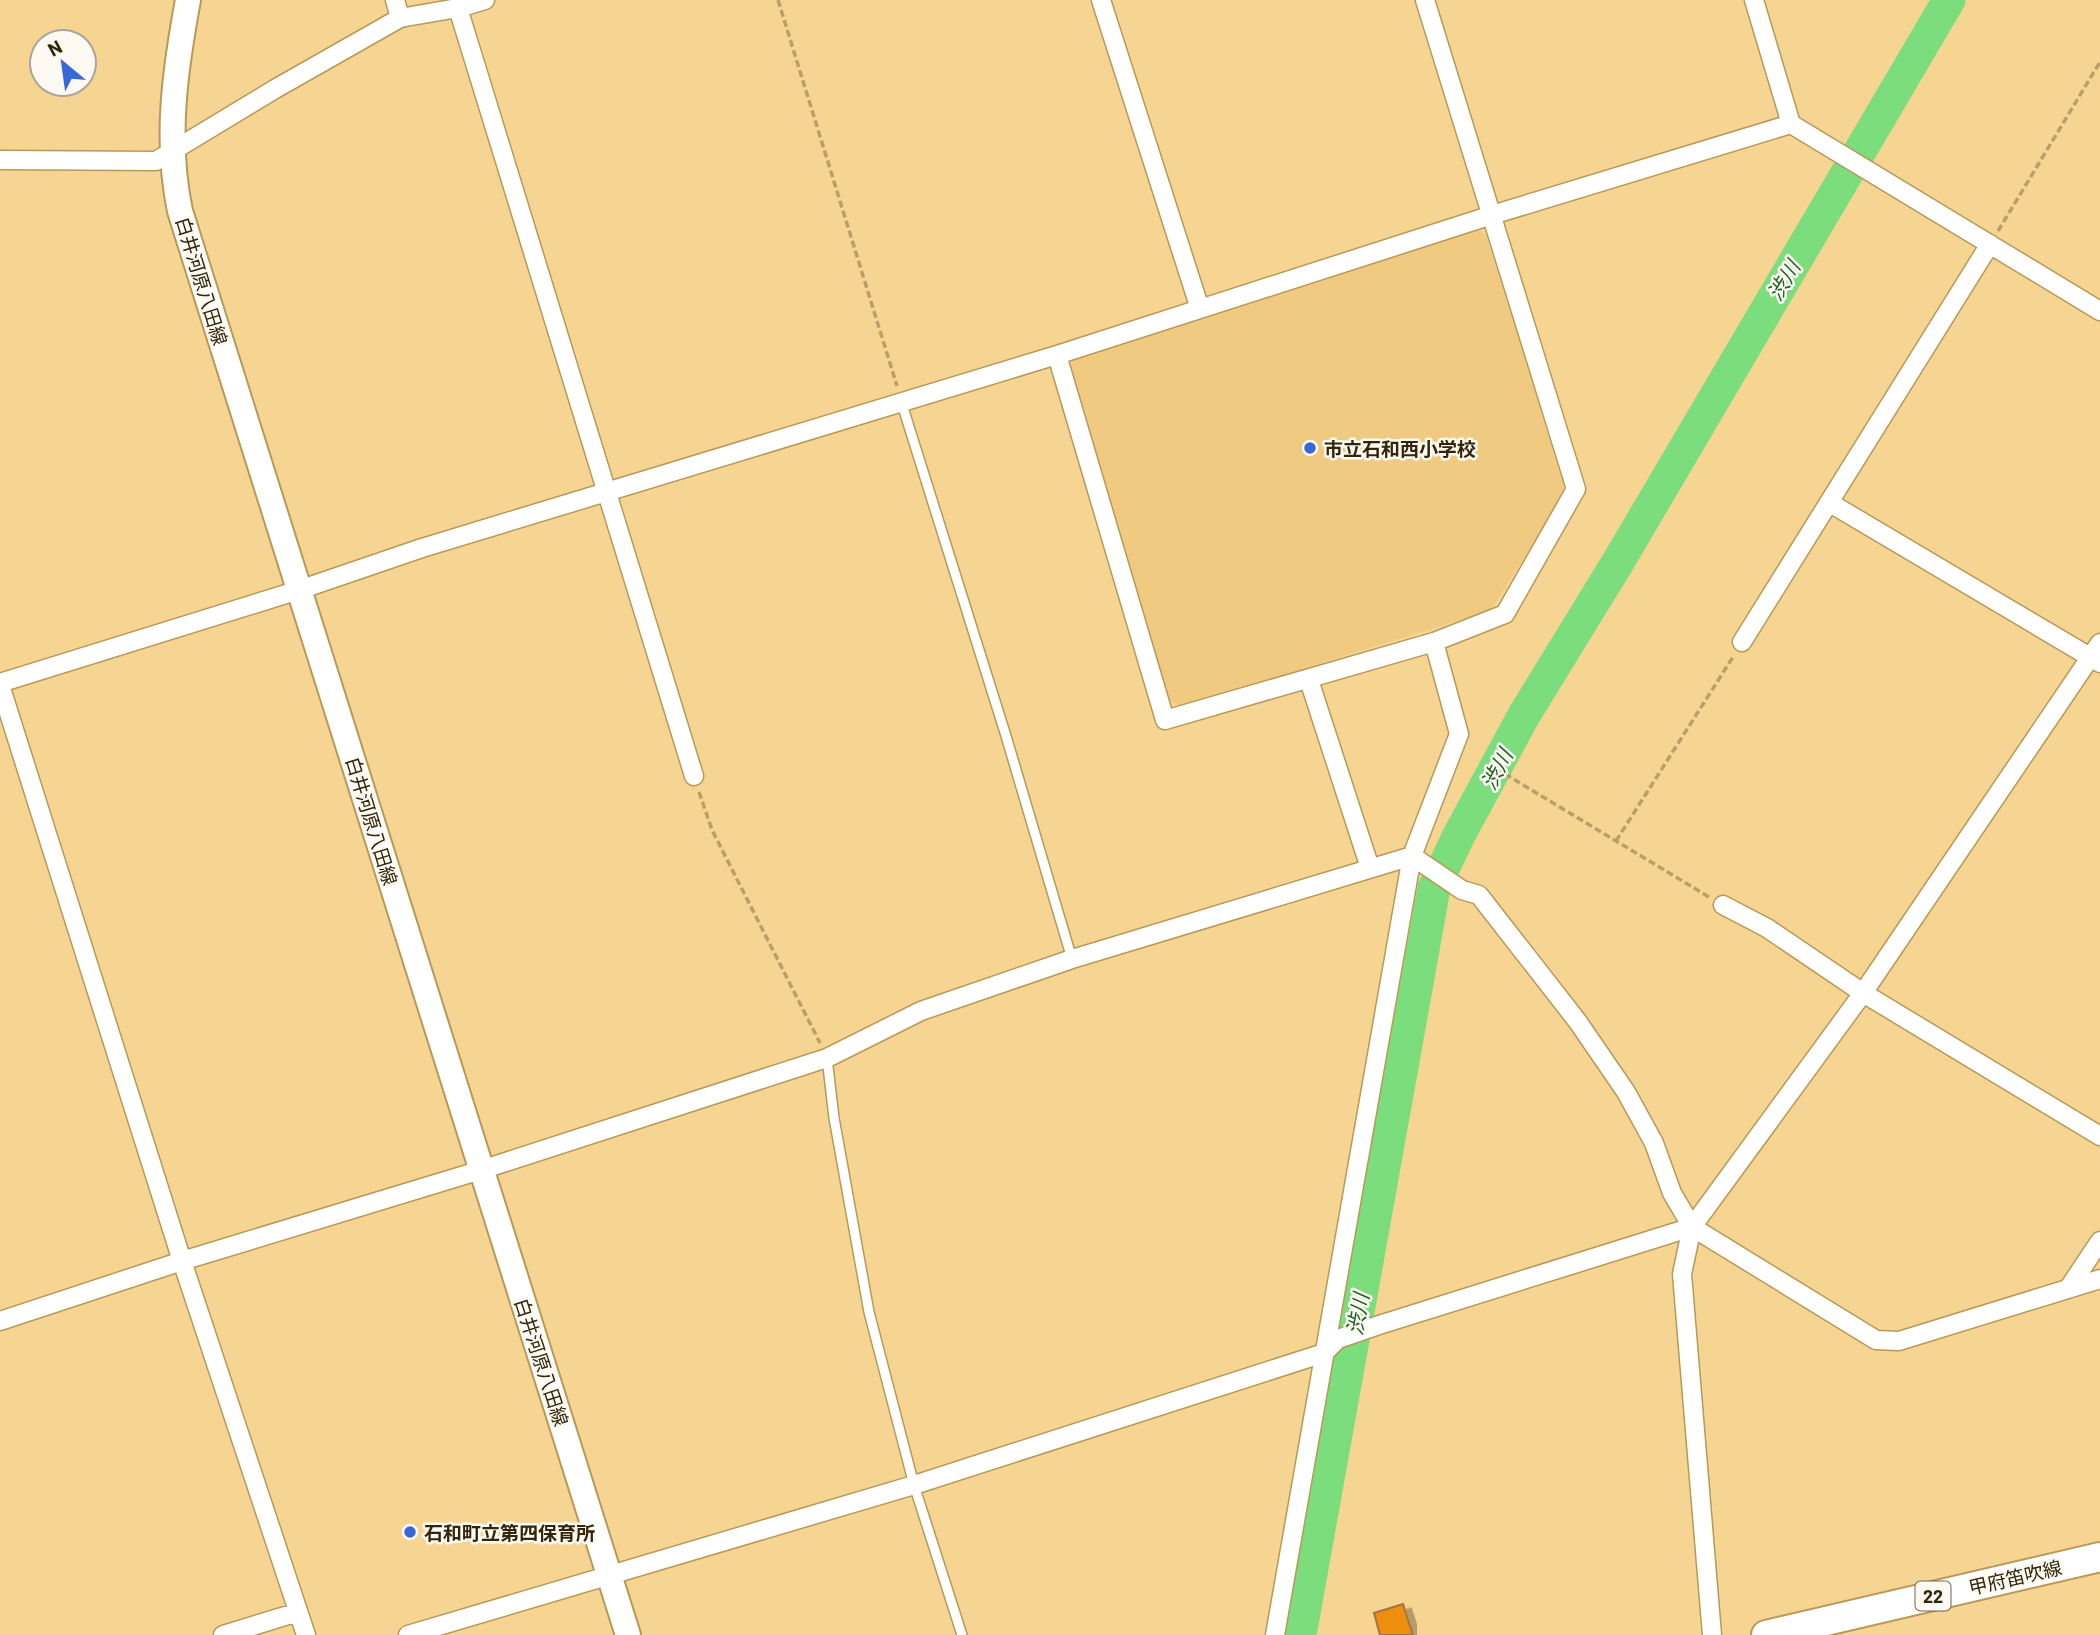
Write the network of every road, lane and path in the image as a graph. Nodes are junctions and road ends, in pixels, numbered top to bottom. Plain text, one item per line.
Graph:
1 (188, 0) edge
2 (395, 0) edge
3 (485, 0) edge
4 (778, 0) edge
5 (1101, 0) edge
6 (1425, 0) edge
7 (1754, 0) edge
8 (458, 8) junction
9 (400, 18) junction
10 (2100, 62) edge
11 (1791, 124) junction
12 (171, 151) junction
13 (0, 160) edge
14 (1492, 215) junction
15 (1990, 244) junction
16 (1200, 309) junction
17 (2100, 311) edge
18 (1057, 355) junction
19 (901, 401) junction
20 (608, 493) junction
21 (1830, 503) junction
22 (299, 590) junction
23 (1434, 642) junction
24 (1742, 642) joint
25 (2097, 654) edge
26 (1309, 680) junction
27 (0, 684) edge
28 (1505, 774) dead end
29 (694, 776) joint
30 (1616, 841) junction
31 (1419, 861) junction
32 (1370, 868) junction
33 (1723, 905) joint
34 (1072, 958) junction
35 (1863, 993) junction
36 (827, 1058) junction
37 (2100, 1136) edge
38 (481, 1170) junction
39 (1692, 1227) junction
40 (2100, 1241) edge
41 (182, 1261) junction
42 (2100, 1279) edge
43 (2068, 1289) junction
44 (0, 1321) edge
45 (1324, 1353) junction
46 (914, 1485) junction
47 (2100, 1557) edge
48 (610, 1577) junction
49 (298, 1612) junction
50 (223, 1635) edge
51 (306, 1635) edge
52 (408, 1635) edge
53 (628, 1635) edge
54 (962, 1635) edge
55 (1275, 1635) edge
56 (1712, 1635) edge
57 (1766, 1635) edge

1 - 12 main road, 白井河原八田線
2 - 9 street
3 - 8 street
4 - 19 path
5 - 16 street
6 - 14 street
7 - 11 street
8 - 9 street
8 - 20 street
9 - 12 street
10 - 15 path
11 - 14 street
11 - 15 street
12 - 13 street
12 - 22 main road, 白井河原八田線
14 - 16 street
14 - 23 street
15 - 17 street
15 - 21 street
16 - 18 street
18 - 19 street
18 - 26 street
19 - 20 street
19 - 34 lane
20 - 22 street
20 - 29 street
21 - 24 street
21 - 25 street
22 - 27 street
22 - 38 main road, 白井河原八田線
23 - 26 street
23 - 31 street
24 - 30 path
25 - 35 street
26 - 32 street
27 - 41 street
28 - 30 path
29 - 36 path
30 - 33 path
31 - 32 street
31 - 39 street
31 - 45 street
32 - 34 street
33 - 35 street
34 - 36 street
35 - 37 street
35 - 39 street
36 - 38 street
36 - 46 lane
38 - 41 street
38 - 48 main road, 白井河原八田線
39 - 43 street
39 - 45 street
39 - 56 street
40 - 43 street
41 - 44 street
41 - 49 street
42 - 43 street
45 - 46 street
45 - 55 street
46 - 48 street
46 - 54 lane
47 - 57 main road, 甲府笛吹線 / 22
48 - 52 street
48 - 53 main road, 白井河原八田線
49 - 50 street
49 - 51 street

